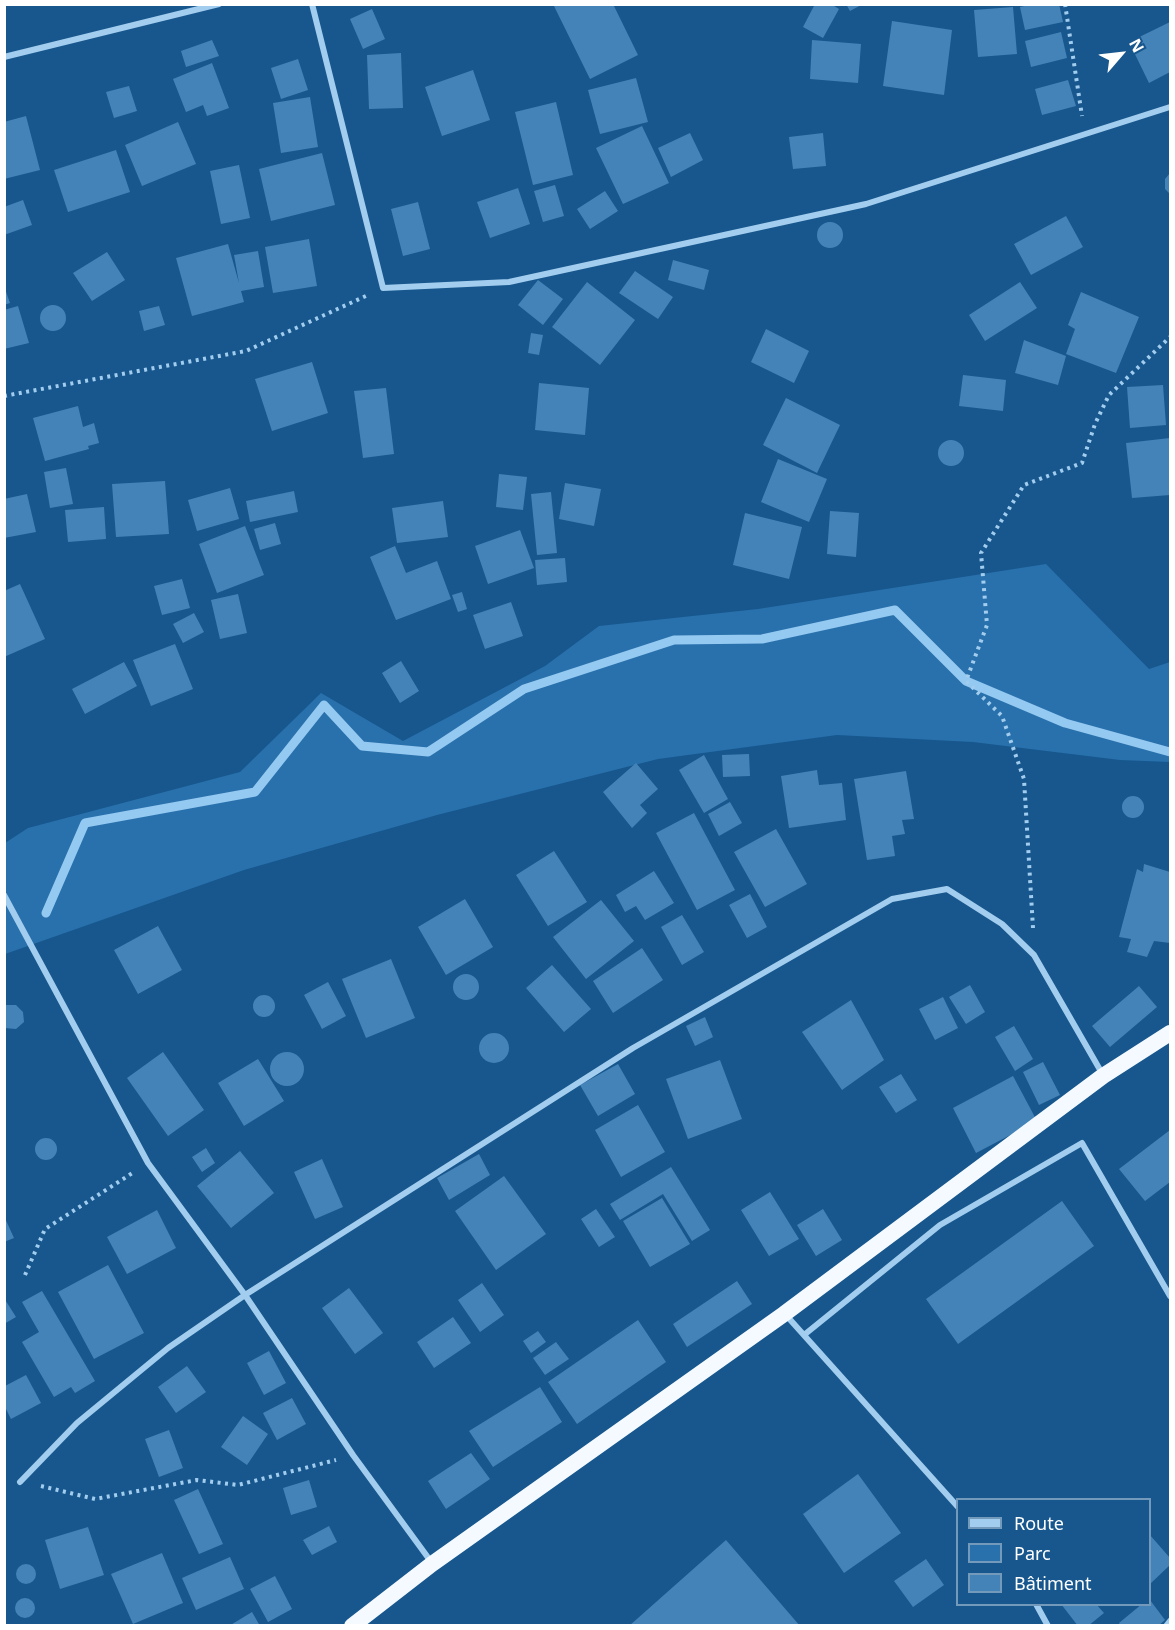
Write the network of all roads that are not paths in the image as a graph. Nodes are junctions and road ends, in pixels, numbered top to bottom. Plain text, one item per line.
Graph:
1 (219, 4) edge
2 (312, 4) edge
3 (4, 57) edge
4 (1170, 108) edge
5 (4, 895) edge
6 (1170, 1033) edge
7 (1103, 1076) junction
8 (245, 1295) junction
9 (1170, 1296) edge
10 (784, 1314) junction
11 (804, 1335) junction
12 (20, 1482) road end
13 (956, 1506) edge
14 (432, 1564) junction
15 (1037, 1606) edge
16 (1170, 1621) edge
17 (352, 1626) edge
18 (1048, 1626) edge
19 (1166, 1626) edge

1 - 3 street
2 - 4 street
5 - 8 street
6 - 7 highway
7 - 8 street
7 - 10 highway
8 - 12 street
8 - 14 street
9 - 11 street
10 - 11 street
10 - 14 highway
11 - 13 street
14 - 17 highway
15 - 18 street
16 - 19 street

